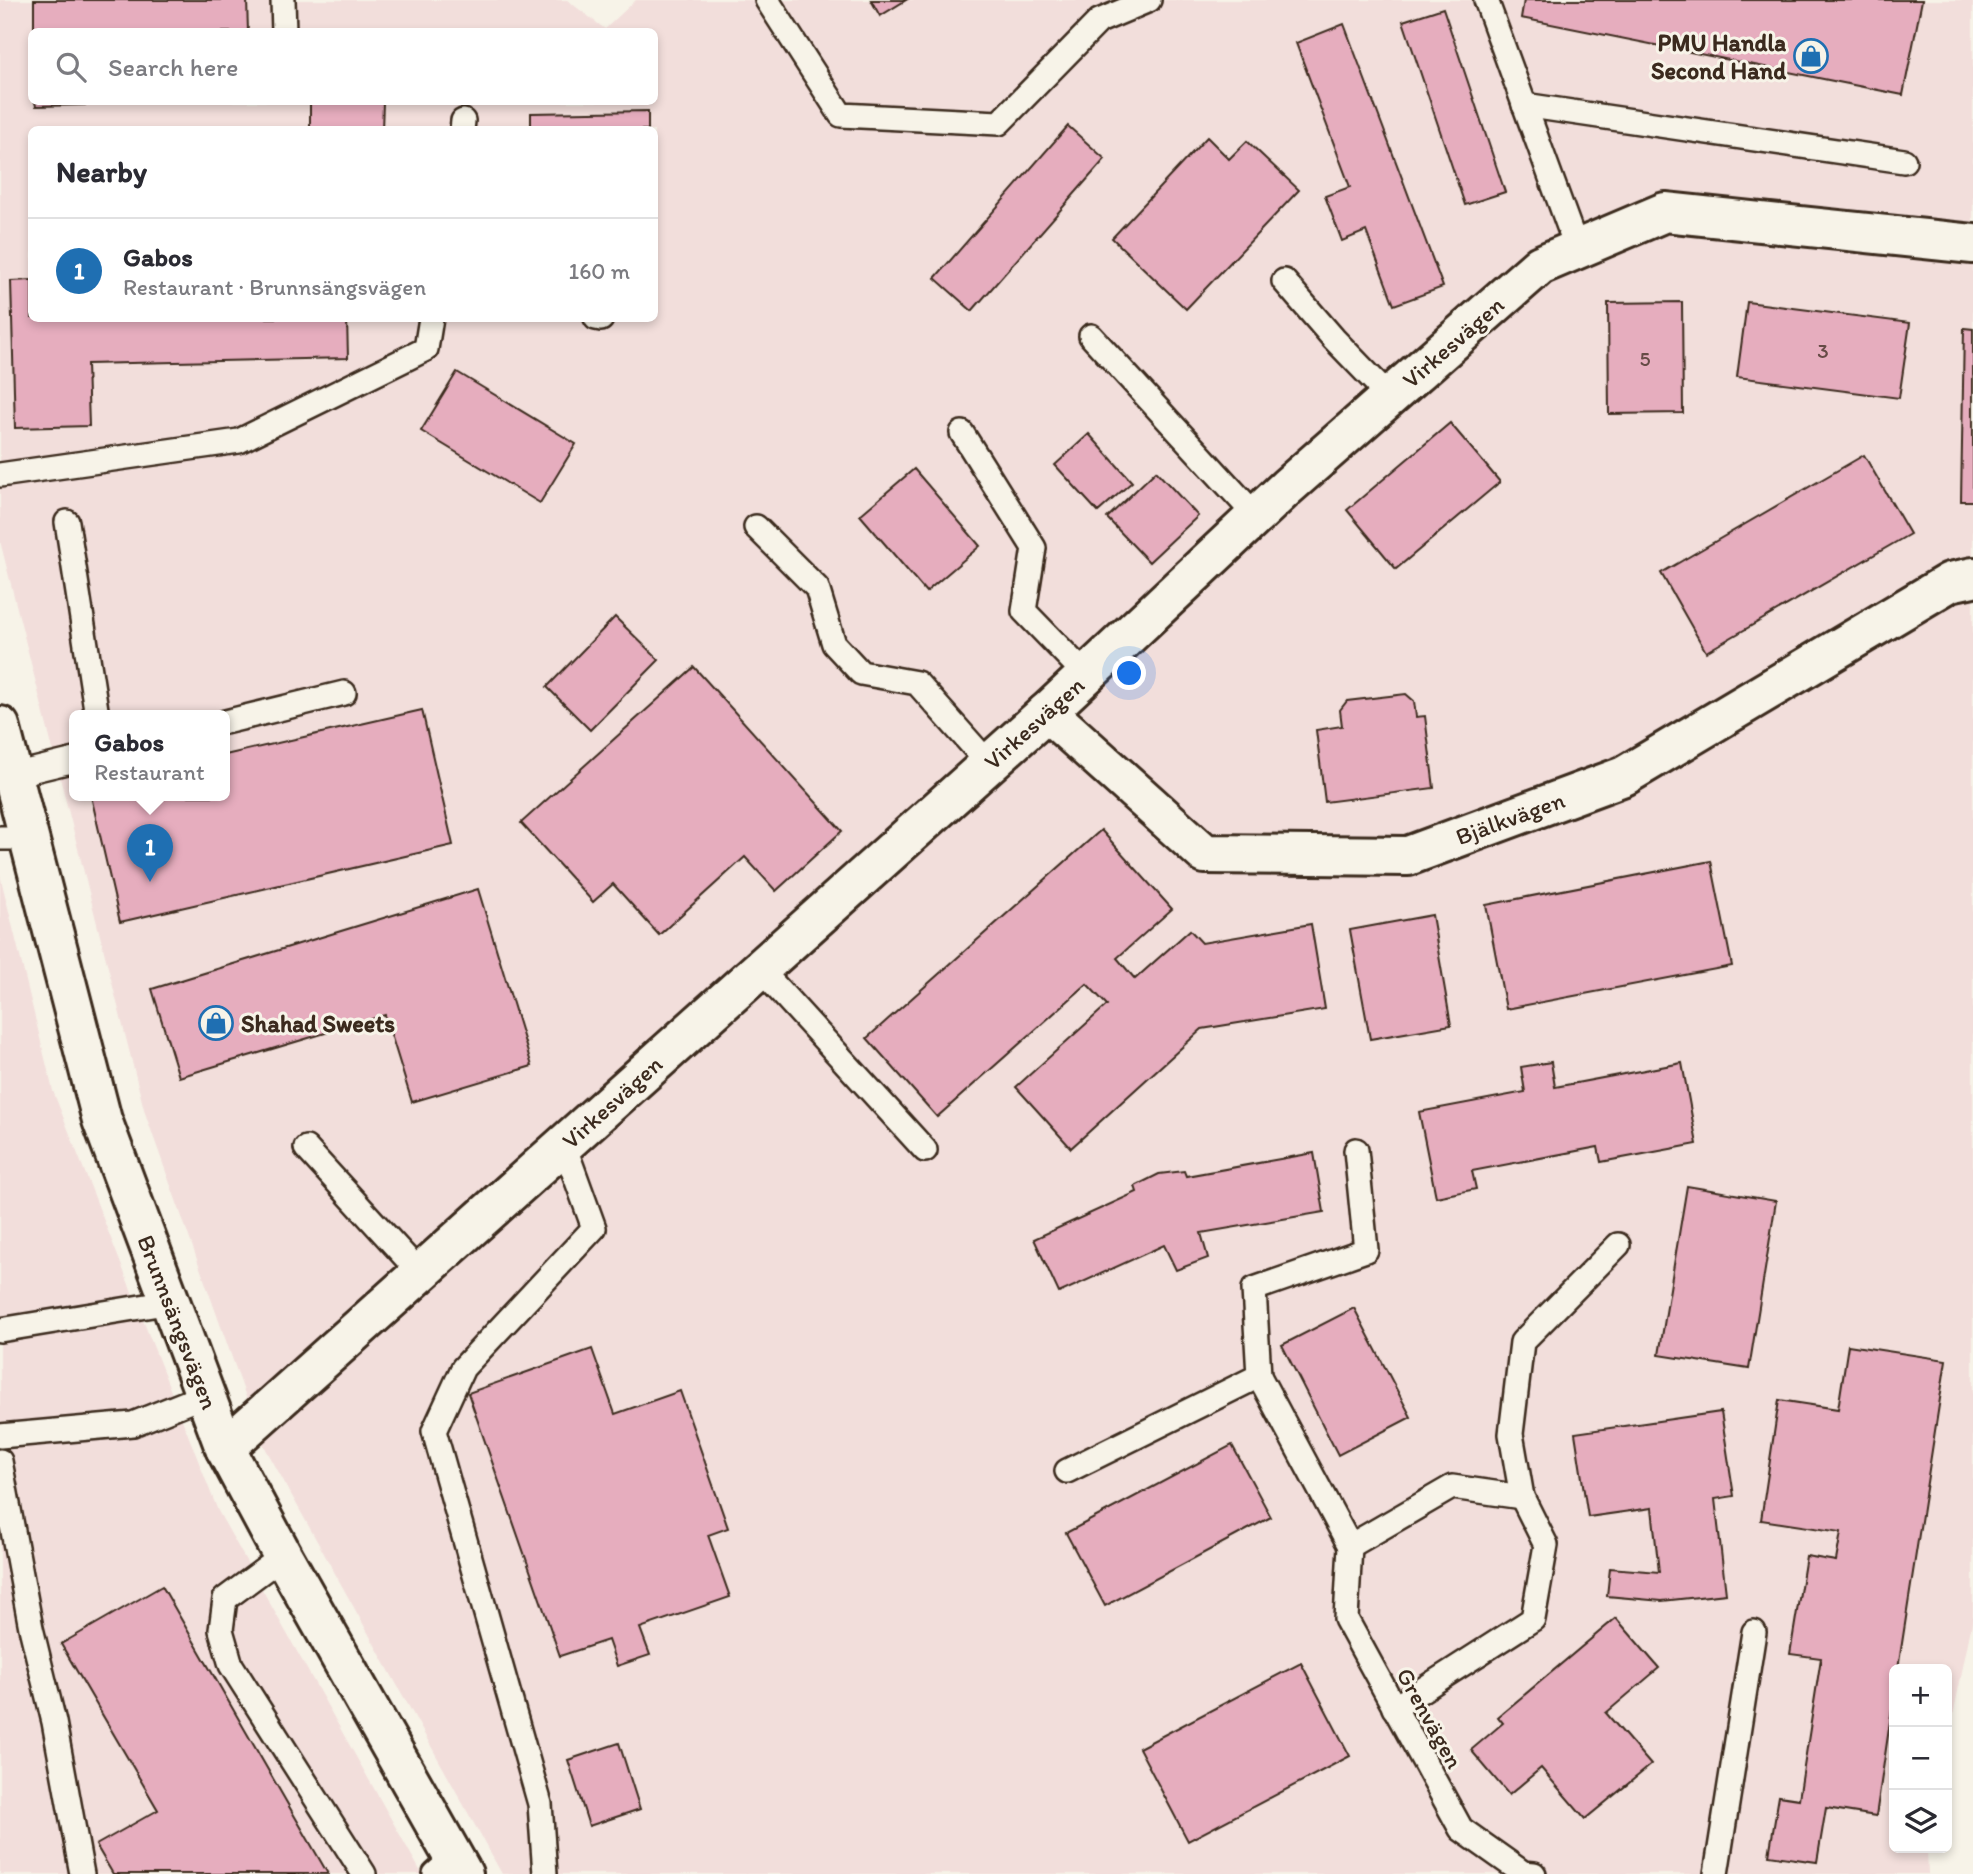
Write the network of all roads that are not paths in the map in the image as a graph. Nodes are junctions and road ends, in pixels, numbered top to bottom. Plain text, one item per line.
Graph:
1 (283, 0) edge
2 (767, 0) edge
3 (1149, 0) edge
4 (1486, 0) edge
5 (284, 28) edge
6 (1524, 105) junction
7 (1904, 161) dead end
8 (1973, 244) edge
9 (1577, 249) junction
10 (1284, 281) dead end
11 (430, 322) edge
12 (1091, 336) dead end
13 (1390, 397) junction
14 (962, 433) dead end
15 (0, 475) edge
16 (1256, 516) junction
17 (67, 522) dead end
18 (755, 527) dead end
19 (1973, 577) edge
20 (1086, 675) junction
21 (344, 693) dead end
22 (96, 710) edge
23 (1046, 712) junction
24 (230, 721) edge
25 (4, 746) edge
26 (69, 759) edge
27 (989, 764) junction
28 (14, 838) edge
29 (760, 969) junction
30 (564, 1145) junction
31 (306, 1148) dead end
32 (925, 1150) dead end
33 (1356, 1150) dead end
34 (1618, 1245) dead end
35 (420, 1273) junction
36 (171, 1302) junction
37 (0, 1330) edge
38 (1259, 1376) junction
39 (205, 1395) junction
40 (0, 1436) edge
41 (225, 1448) junction
42 (0, 1461) edge
43 (1067, 1471) dead end
44 (1522, 1497) junction
45 (1350, 1546) junction
46 (284, 1556) junction
47 (1754, 1632) dead end
48 (1394, 1708) junction
49 (451, 1868) edge
50 (82, 1874) edge
51 (364, 1874) edge
52 (545, 1874) edge
53 (1526, 1874) edge
54 (1716, 1874) edge

1 - 5 lane
2 - 3 lane
4 - 6 lane
6 - 7 lane
6 - 9 lane
8 - 9 street, Virkesvägen
9 - 13 street, Virkesvägen
10 - 13 lane
11 - 15 lane
12 - 16 lane
13 - 16 street, Virkesvägen
14 - 20 lane
16 - 20 street, Virkesvägen
17 - 22 lane
18 - 27 lane
19 - 23 street, Bjälkvägen
20 - 23 street, Virkesvägen
21 - 24 lane
23 - 27 street, Virkesvägen
25 - 26 lane
25 - 28 street, Brunnsängsvägen
27 - 29 street, Virkesvägen
28 - 36 street, Brunnsängsvägen
29 - 30 street, Virkesvägen
29 - 32 lane
30 - 35 street, Virkesvägen
30 - 52 lane
31 - 35 lane
33 - 38 lane
34 - 44 lane
35 - 41 street, Virkesvägen
36 - 37 lane
36 - 39 street, Brunnsängsvägen
38 - 43 lane
38 - 45 lane
39 - 40 lane
39 - 41 street, Brunnsängsvägen
41 - 46 street, Brunnsängsvägen
42 - 50 lane
44 - 45 lane
44 - 48 lane
45 - 48 lane, Grenvägen
46 - 49 street, Brunnsängsvägen
46 - 51 lane
47 - 54 lane
48 - 53 lane, Grenvägen

